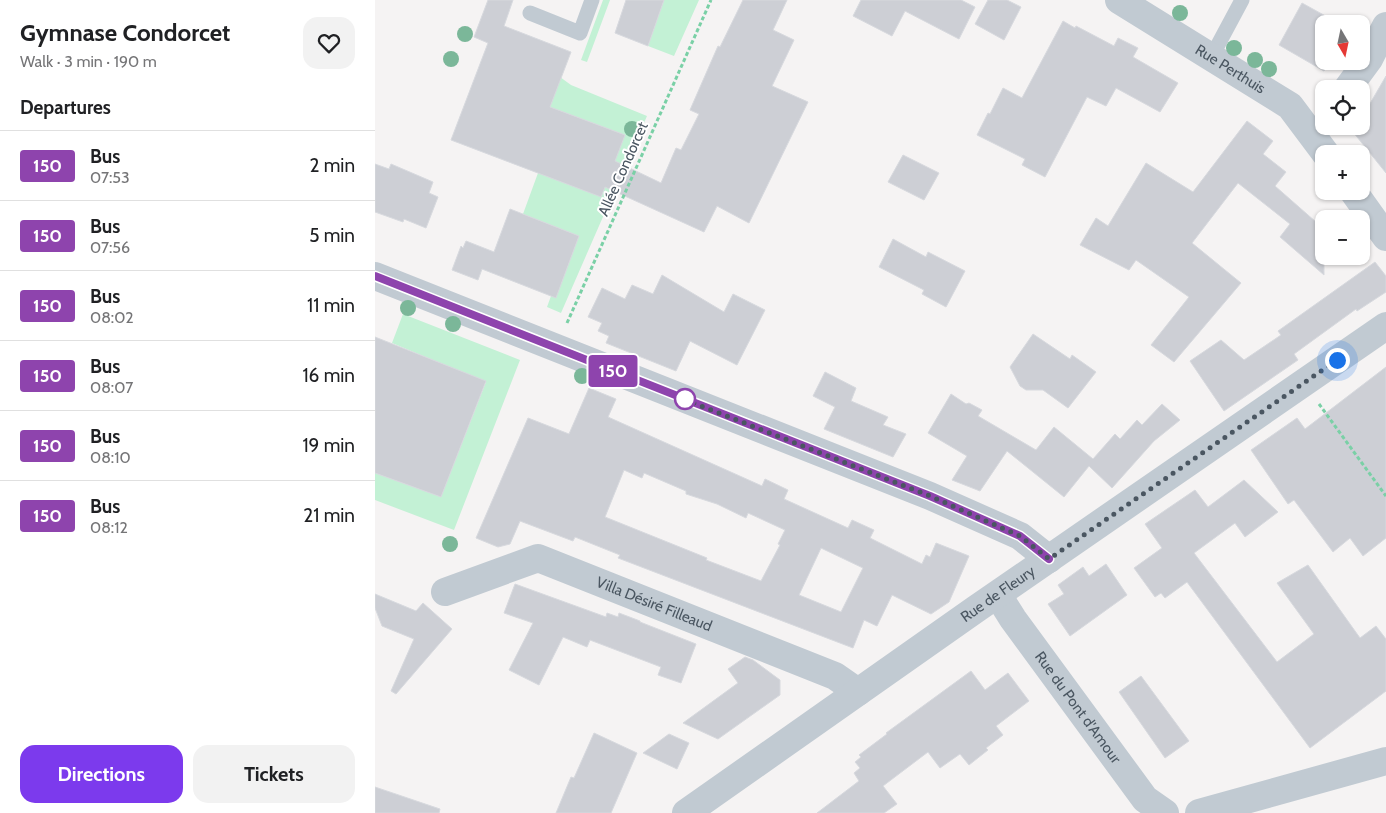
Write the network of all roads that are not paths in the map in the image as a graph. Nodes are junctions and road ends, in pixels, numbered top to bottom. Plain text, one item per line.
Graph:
1 (592, 0) edge
2 (1119, 0) edge
3 (1242, 0) edge
4 (530, 13) dead end
5 (1386, 26) edge
6 (1211, 56) junction
7 (1353, 80) edge
8 (1321, 136) edge
9 (1359, 200) edge
10 (1386, 237) edge
11 (375, 276) edge
12 (1386, 326) edge
13 (1049, 559) junction
14 (445, 592) dead end
15 (998, 595) junction
16 (858, 692) junction
17 (1386, 761) edge
18 (686, 813) edge
19 (1165, 813) edge
20 (1199, 813) edge

1 - 4 lane
2 - 6 street, Rue Perthuis
3 - 6 lane
5 - 7 street
6 - 8 street, Rue Perthuis
9 - 10 street
11 - 13 street
12 - 13 street, Rue de Fleury
13 - 15 street, Rue de Fleury
14 - 16 street, Villa Désiré Filleaud
15 - 16 street, Rue de Fleury
15 - 19 street, Rue du Pont d'Amour
16 - 18 street, Rue de Fleury
17 - 20 street

